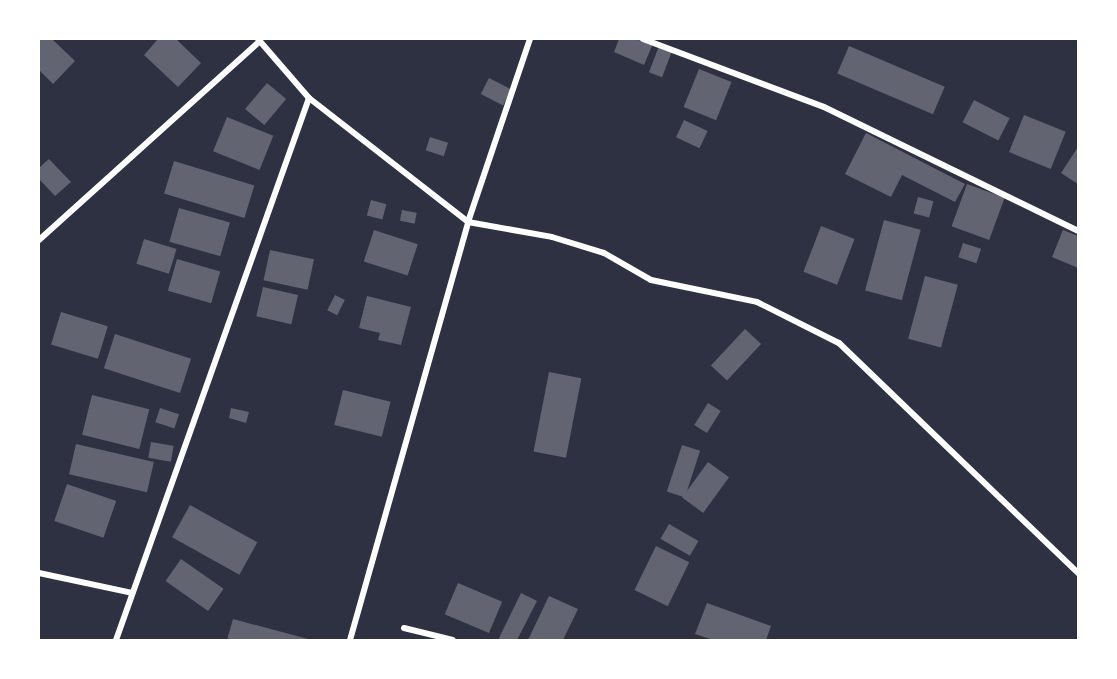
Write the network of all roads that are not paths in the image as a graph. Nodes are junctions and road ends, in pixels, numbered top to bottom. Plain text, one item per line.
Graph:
1 (530, 39) edge
2 (643, 39) edge
3 (259, 40) edge
4 (309, 98) junction
5 (468, 222) junction
6 (1078, 231) edge
7 (39, 240) edge
8 (39, 573) edge
9 (1078, 573) edge
10 (132, 593) junction
11 (404, 628) dead end
12 (116, 640) edge
13 (350, 640) edge
14 (453, 640) edge

1 - 5 street
2 - 6 street
3 - 4 street
3 - 7 street
4 - 5 street
4 - 10 street
5 - 9 street
5 - 13 street
8 - 10 street
10 - 12 street
11 - 14 street

